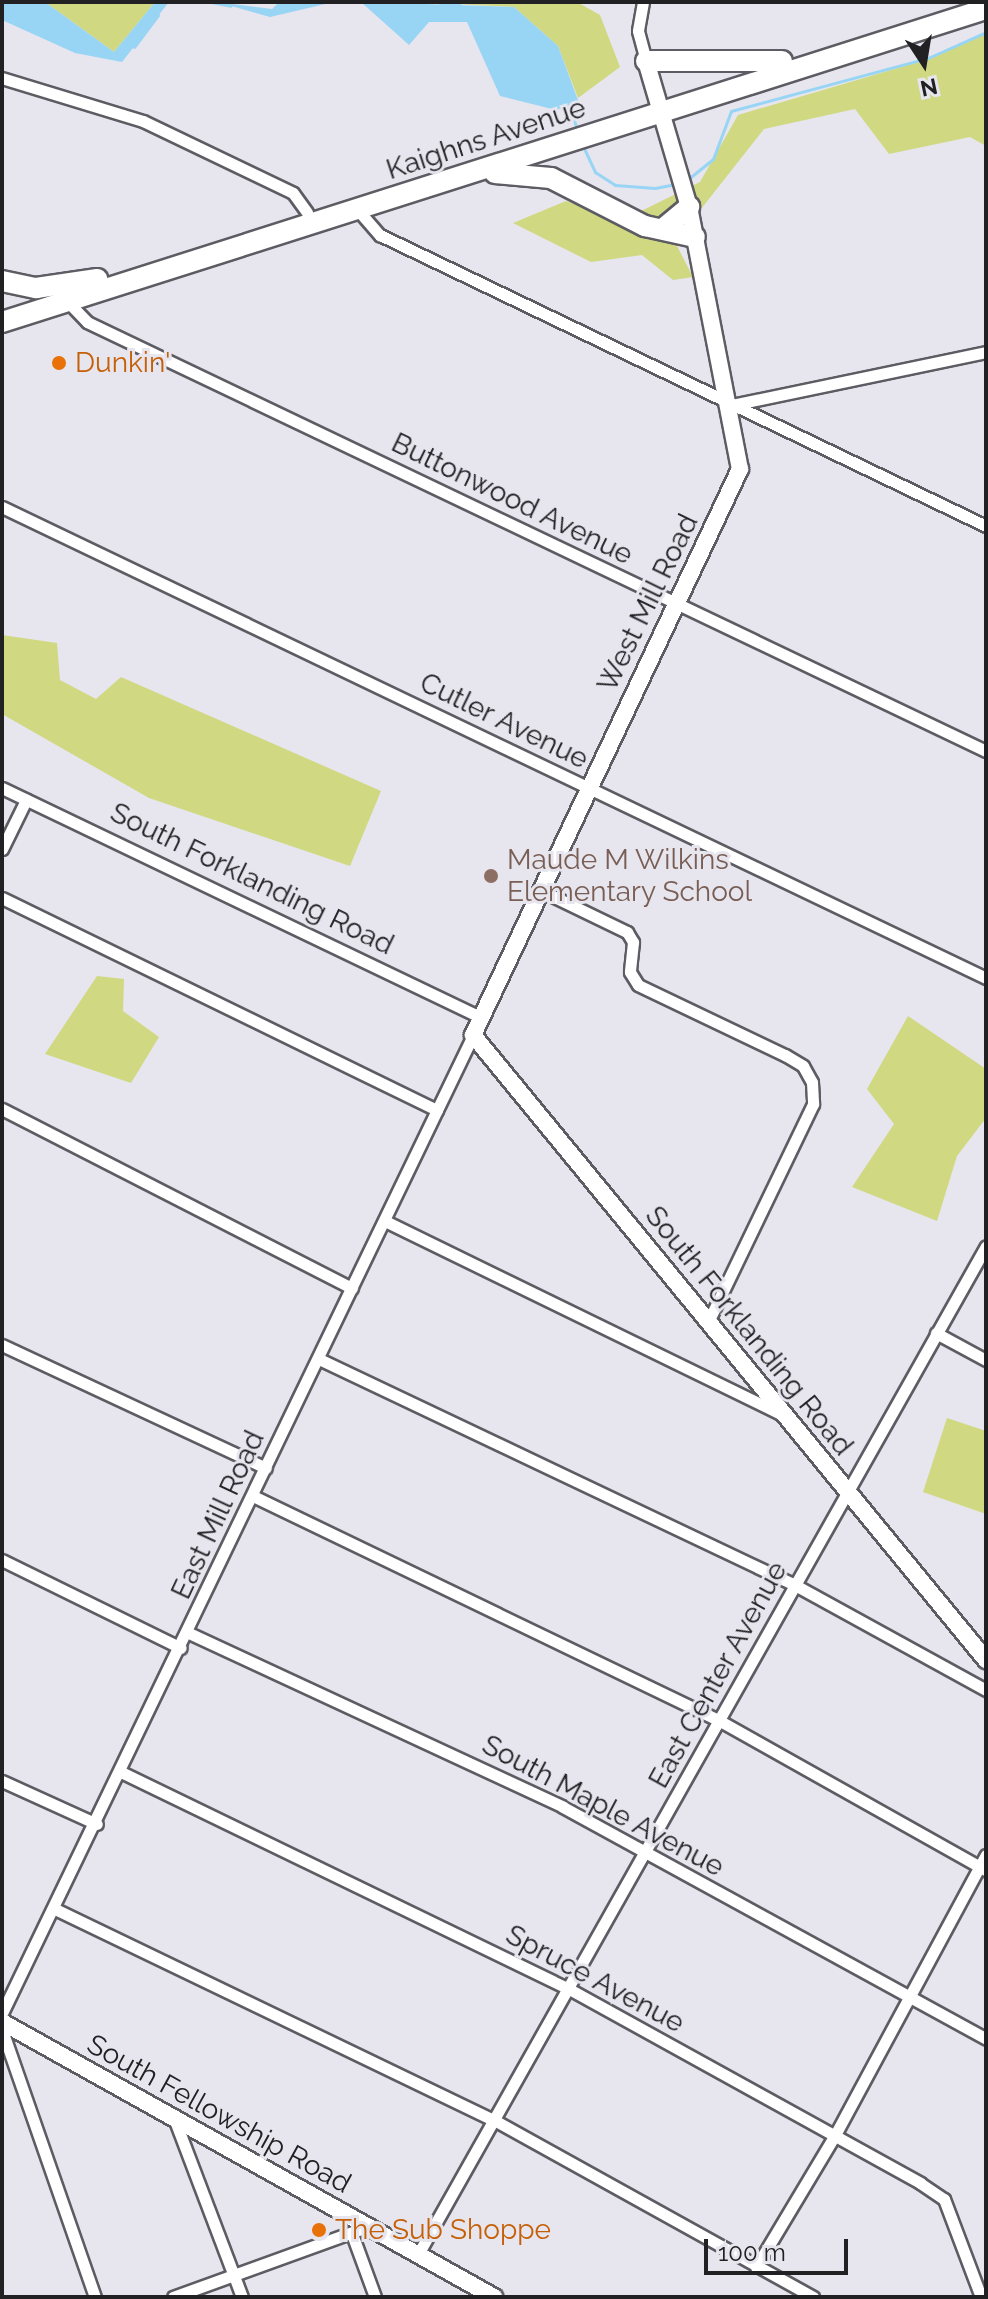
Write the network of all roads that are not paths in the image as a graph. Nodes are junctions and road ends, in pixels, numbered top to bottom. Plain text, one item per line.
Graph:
1 (643, 2) edge
2 (968, 2) edge
3 (986, 9) edge
4 (646, 61) junction
5 (782, 61) junction
6 (2, 78) edge
7 (659, 107) junction
8 (579, 132) junction
9 (463, 176) junction
10 (686, 198) junction
11 (357, 209) junction
12 (307, 212) junction
13 (664, 228) junction
14 (695, 237) junction
15 (97, 279) junction
16 (2, 281) edge
17 (67, 301) junction
18 (2, 309) edge
19 (2, 322) edge
20 (986, 352) edge
21 (731, 405) junction
22 (2, 507) edge
23 (986, 526) edge
24 (676, 604) junction
25 (986, 751) edge
26 (2, 788) edge
27 (588, 788) junction
28 (26, 800) junction
29 (2, 849) edge
30 (540, 890) junction
31 (2, 898) edge
32 (986, 978) edge
33 (480, 1017) junction
34 (473, 1035) junction
35 (2, 1109) edge
36 (437, 1110) junction
37 (385, 1221) junction
38 (986, 1246) edge
39 (352, 1288) junction
40 (709, 1320) junction
41 (936, 1333) junction
42 (2, 1345) edge
43 (319, 1359) junction
44 (986, 1360) edge
45 (785, 1416) junction
46 (266, 1468) junction
47 (848, 1492) junction
48 (253, 1496) junction
49 (2, 1560) edge
50 (795, 1585) junction
51 (189, 1633) junction
52 (181, 1648) junction
53 (986, 1660) edge
54 (986, 1690) edge
55 (720, 1721) junction
56 (121, 1772) junction
57 (2, 1781) edge
58 (97, 1824) junction
59 (645, 1854) junction
60 (986, 1855) edge
61 (983, 1868) edge
62 (55, 1909) junction
63 (571, 1990) junction
64 (908, 1999) junction
65 (2, 2013) edge
66 (2, 2022) edge
67 (2, 2030) edge
68 (986, 2039) edge
69 (174, 2118) junction
70 (494, 2120) junction
71 (835, 2135) junction
72 (359, 2230) junction
73 (417, 2256) junction
74 (756, 2267) junction
75 (234, 2275) junction
76 (95, 2297) edge
77 (173, 2297) edge
78 (242, 2297) edge
79 (375, 2297) edge
80 (494, 2297) edge
81 (813, 2297) edge
82 (981, 2297) edge

1 - 4 street
2 - 5 highway, Kaighns Avenue
3 - 7 highway, Kaighns Avenue
4 - 5 highway
4 - 7 street, West Mill Road
5 - 7 highway, Kaighns Avenue
6 - 12 street
7 - 8 highway, Kaighns Avenue
7 - 10 street, West Mill Road
8 - 9 highway, Kaighns Avenue
8 - 12 highway, Kaighns Avenue
9 - 11 highway, Kaighns Avenue
9 - 13 highway
10 - 13 highway
10 - 14 street, West Mill Road
11 - 17 highway, Kaighns Avenue
11 - 21 street
12 - 15 highway, Kaighns Avenue
13 - 14 highway
14 - 21 street, West Mill Road
15 - 16 highway
15 - 18 highway, Kaighns Avenue
17 - 19 highway, Kaighns Avenue
17 - 24 street, Buttonwood Avenue
20 - 21 street
21 - 23 street
21 - 24 street, West Mill Road
22 - 27 street, Cutler Avenue
24 - 25 street, Buttonwood Avenue
24 - 27 street, West Mill Road
26 - 28 street, South Forklanding Road
27 - 30 street, West Mill Road
27 - 32 street, Cutler Avenue
28 - 29 street
28 - 33 street, South Forklanding Road
30 - 33 street, West Mill Road
30 - 40 street
31 - 36 street
33 - 34 street, West Mill Road
34 - 36 street, East Mill Road
34 - 40 street, South Forklanding Road
35 - 39 street
36 - 37 street, East Mill Road
37 - 39 street, East Mill Road
37 - 45 street
38 - 41 street, East Center Avenue
39 - 43 street, East Mill Road
40 - 45 street, South Forklanding Road
41 - 44 street
41 - 47 street, East Center Avenue
42 - 46 street
43 - 46 street, East Mill Road
43 - 50 street
45 - 47 street, South Forklanding Road
46 - 48 street, East Mill Road
47 - 50 street, East Center Avenue
47 - 53 street, South Forklanding Road
48 - 51 street, East Mill Road
48 - 55 street
49 - 52 street
50 - 54 street
50 - 55 street, East Center Avenue
51 - 52 street, East Mill Road
51 - 59 street, South Maple Avenue
52 - 56 street, East Mill Road
55 - 59 street, East Center Avenue
55 - 61 street
56 - 58 street, East Mill Road
56 - 63 street, Spruce Avenue
57 - 58 street
58 - 62 street, East Mill Road
59 - 63 street, East Center Avenue
59 - 64 street, South Maple Avenue
60 - 61 street
61 - 64 street
62 - 65 street, East Mill Road
62 - 70 street
63 - 70 street, East Center Avenue
63 - 71 street, Spruce Avenue
64 - 68 street, South Maple Avenue
64 - 71 street
66 - 69 street, South Fellowship Road
67 - 76 street
69 - 72 street, South Fellowship Road
69 - 75 street
70 - 73 street, East Center Avenue
70 - 74 street
71 - 74 street
71 - 82 street, Spruce Avenue
72 - 73 street, South Fellowship Road
72 - 75 street
72 - 79 street
73 - 80 street, South Fellowship Road
74 - 81 street
75 - 77 street
75 - 78 street

